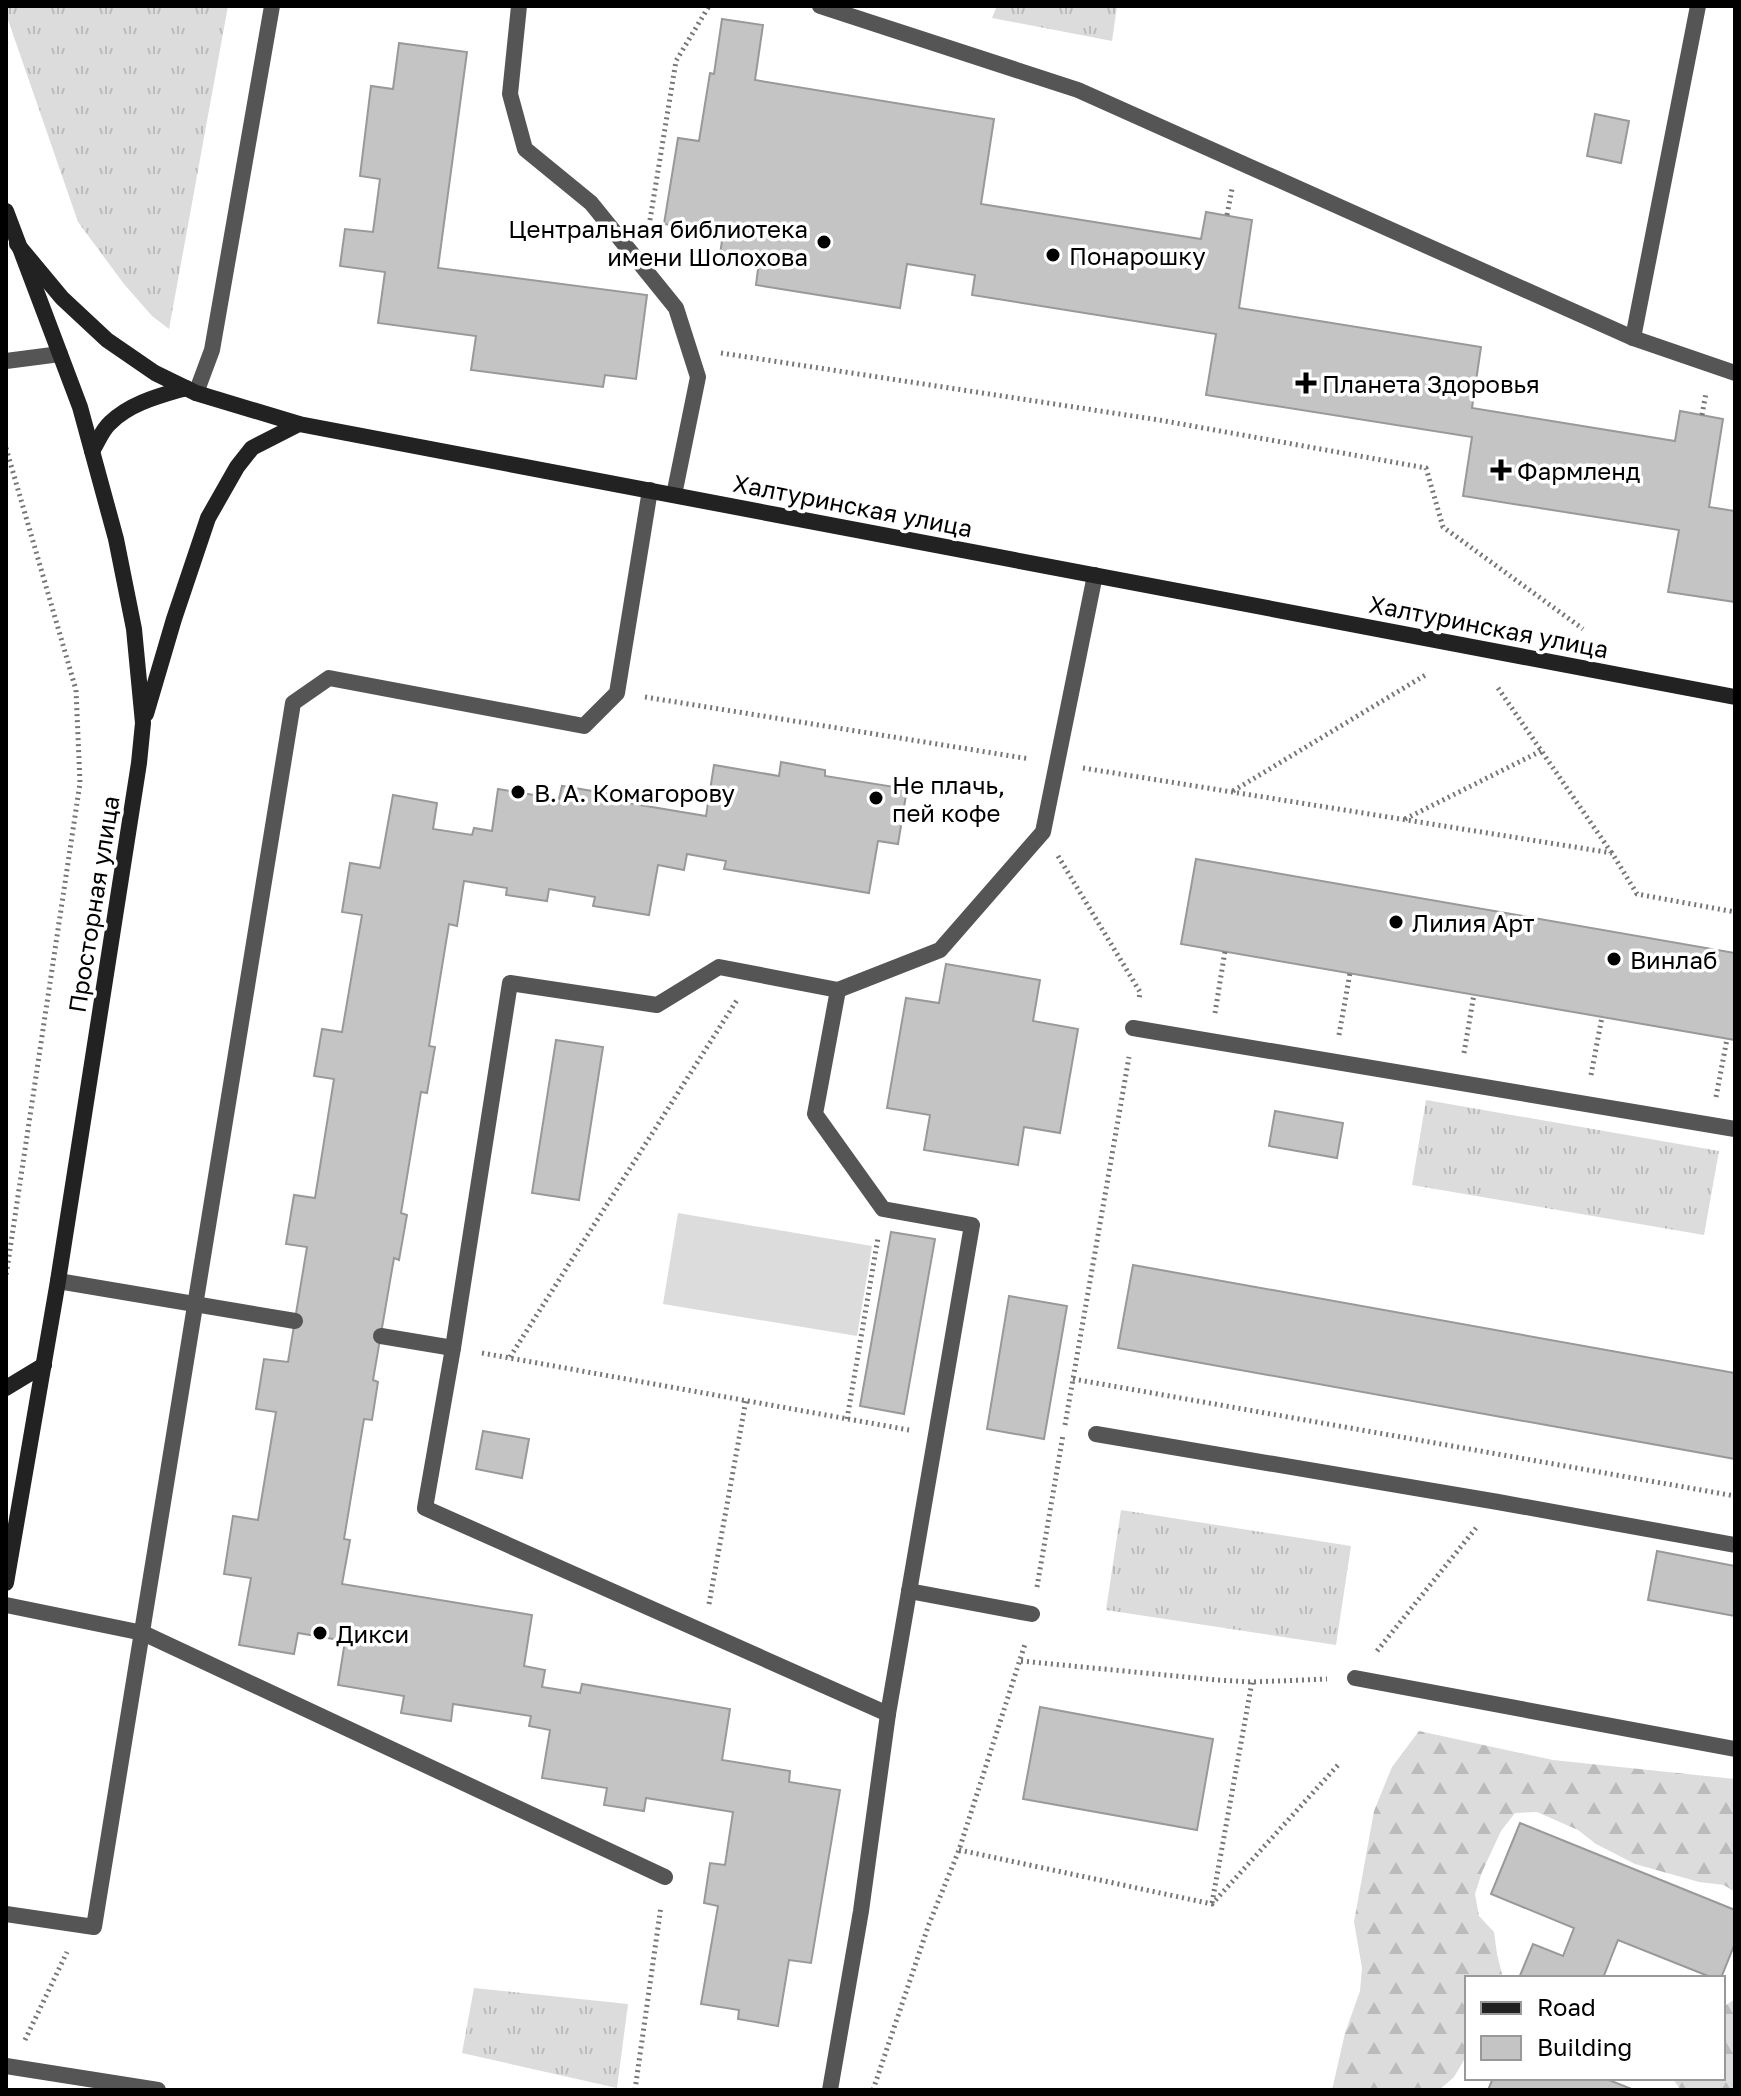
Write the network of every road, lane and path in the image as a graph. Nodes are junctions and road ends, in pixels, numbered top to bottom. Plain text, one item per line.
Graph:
1 (272, 6) edge
2 (519, 6) edge
3 (709, 6) edge
4 (820, 6) edge
5 (1698, 6) edge
6 (6, 211) edge
7 (17, 244) junction
8 (643, 267) junction
9 (1633, 338) junction
10 (689, 347) junction
11 (60, 354) junction
12 (6, 361) edge
13 (1735, 373) edge
14 (191, 391) junction
15 (299, 424) junction
16 (6, 448) edge
17 (92, 451) junction
18 (650, 490) junction
19 (674, 495) junction
20 (1095, 575) junction
21 (1583, 629) dead end
22 (1427, 674) dead end
23 (1498, 688) dead end
24 (617, 693) junction
25 (1735, 697) edge
26 (143, 723) junction
27 (1541, 751) junction
28 (1057, 763) junction
29 (1231, 792) junction
30 (1404, 819) junction
31 (1043, 832) junction
32 (1612, 853) junction
33 (1735, 912) edge
34 (1225, 951) dead end
35 (754, 973) junction
36 (1350, 973) dead end
37 (838, 990) junction
38 (1474, 994) dead end
39 (1602, 1017) dead end
40 (1133, 1028) junction
41 (1727, 1039) dead end
42 (1210, 1041) junction
43 (1334, 1062) junction
44 (1458, 1083) junction
45 (1586, 1104) junction
46 (1711, 1125) junction
47 (1735, 1129) edge
48 (883, 1209) junction
49 (6, 1276) edge
50 (58, 1281) junction
51 (197, 1304) junction
52 (295, 1321) dead end
53 (381, 1336) dead end
54 (453, 1348) junction
55 (510, 1357) junction
56 (44, 1365) junction
57 (1073, 1379) junction
58 (6, 1388) edge
59 (746, 1400) junction
60 (847, 1419) junction
61 (1096, 1434) dead end
62 (936, 1435) junction
63 (1735, 1496) edge
64 (1498, 1502) junction
65 (13, 1504) edge
66 (1735, 1545) edge
67 (6, 1583) edge
68 (909, 1591) junction
69 (6, 1605) edge
70 (1032, 1614) junction
71 (704, 1632) junction
72 (143, 1633) junction
73 (1021, 1661) junction
74 (1355, 1678) junction
75 (1252, 1682) junction
76 (888, 1714) junction
77 (1735, 1749) edge
78 (1338, 1765) dead end
79 (959, 1850) junction
80 (665, 1877) joint
81 (1212, 1904) junction
82 (6, 1914) edge
83 (80, 1925) junction
84 (10, 2066) edge
85 (158, 2090) edge
86 (635, 2090) edge
87 (830, 2090) edge
88 (873, 2090) edge

1 - 14 lane
2 - 8 lane
3 - 8 path
4 - 9 lane
5 - 9 lane
6 - 7 street, Просторная улица
7 - 11 street, Просторная улица
7 - 14 street, Халтуринская улица
8 - 10 lane
9 - 13 lane
10 - 19 lane
10 - 21 path
11 - 12 lane
11 - 17 street, Просторная улица
14 - 15 street, Халтуринская улица
14 - 17 street
15 - 18 street, Халтуринская улица
15 - 26 street
16 - 49 path
17 - 26 street, Просторная улица
18 - 19 street, Халтуринская улица
18 - 24 lane
19 - 20 street, Халтуринская улица
20 - 25 street, Халтуринская улица
20 - 28 lane
22 - 29 path
23 - 27 path
24 - 28 path
24 - 51 lane
26 - 50 street, Просторная улица
27 - 30 path
27 - 32 path
28 - 29 path
28 - 31 lane
29 - 30 path
30 - 32 path
31 - 37 lane
31 - 40 path
32 - 33 path
34 - 42 path
35 - 37 lane
35 - 54 lane
35 - 55 path
36 - 43 path
37 - 48 lane
38 - 44 path
39 - 45 path
40 - 42 lane
40 - 57 path
41 - 46 path
42 - 43 lane
43 - 44 lane
44 - 45 lane
45 - 46 lane
46 - 47 lane
48 - 60 path
48 - 62 lane
50 - 51 lane
50 - 56 street, Просторная улица
51 - 52 lane
51 - 72 lane
53 - 54 lane
54 - 55 path
54 - 71 lane
55 - 59 path
56 - 58 street
56 - 65 street, Просторная улица
57 - 63 path
57 - 70 path
59 - 60 path
59 - 71 path
60 - 62 path
61 - 64 lane
62 - 68 lane
64 - 66 lane
64 - 74 path
65 - 67 street, Просторная улица
68 - 70 lane
68 - 76 lane
69 - 72 lane
70 - 73 path
71 - 76 lane
72 - 80 lane
72 - 83 lane
73 - 75 path
73 - 79 path
74 - 75 path
74 - 77 lane
75 - 81 path
76 - 87 lane
78 - 81 path
79 - 81 path
79 - 88 path
80 - 86 path
82 - 83 lane
83 - 84 path
84 - 85 lane

